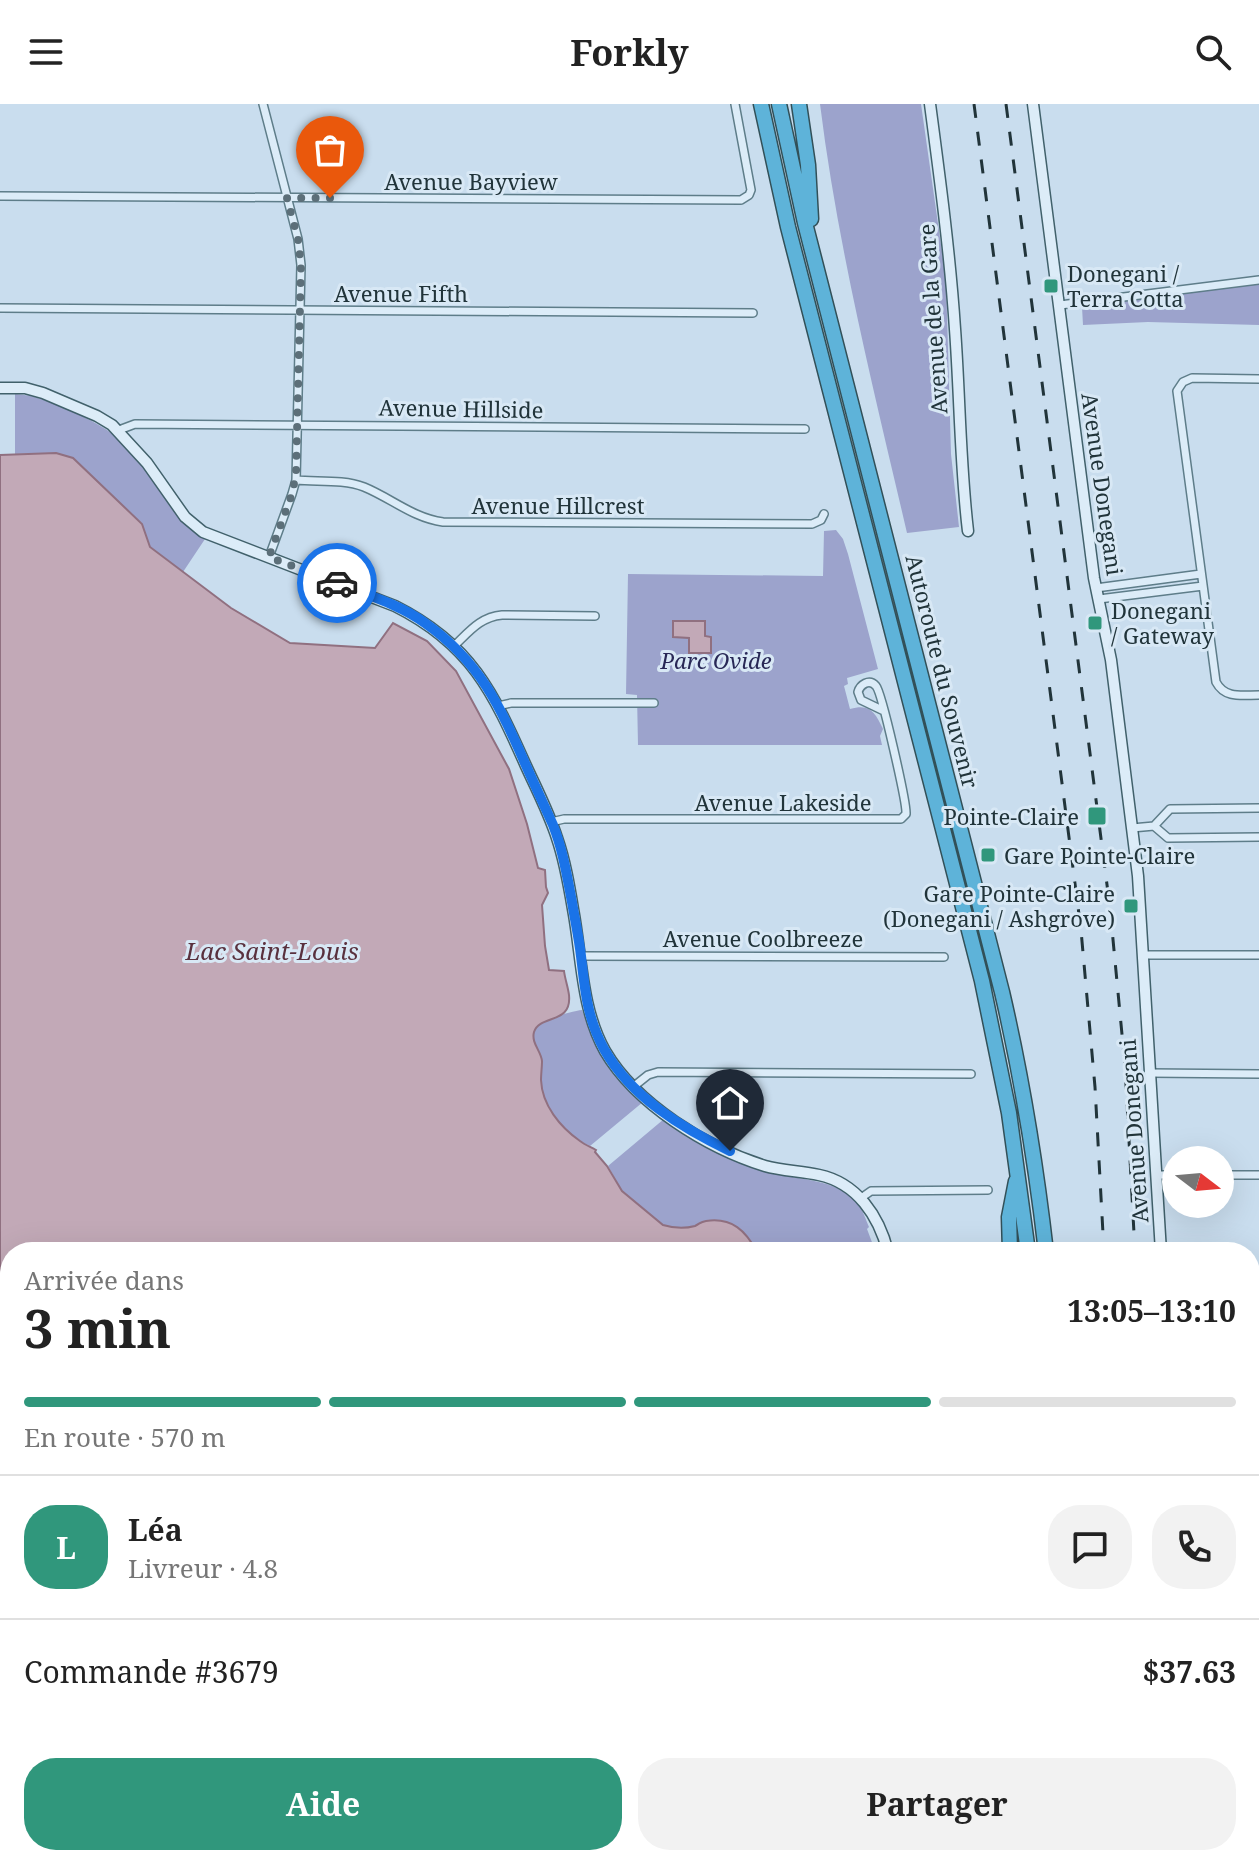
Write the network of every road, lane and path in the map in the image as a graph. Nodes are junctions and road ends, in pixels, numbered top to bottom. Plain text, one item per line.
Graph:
1 (263, 104) edge
2 (735, 104) edge
3 (761, 104) edge
4 (779, 104) edge
5 (799, 104) edge
6 (930, 104) edge
7 (1033, 104) edge
8 (0, 196) edge
9 (287, 198) junction
10 (813, 255) junction
11 (1259, 280) edge
12 (1060, 305) junction
13 (0, 308) edge
14 (301, 310) junction
15 (753, 313) dead end
16 (1259, 379) edge
17 (0, 388) edge
18 (297, 425) junction
19 (805, 429) dead end
20 (119, 430) junction
21 (296, 480) junction
22 (824, 514) dead end
23 (968, 531) dead end
24 (269, 557) junction
25 (1201, 574) junction
26 (1203, 586) junction
27 (1097, 593) junction
28 (595, 616) dead end
29 (454, 646) junction
30 (1259, 695) edge
31 (654, 703) dead end
32 (498, 706) junction
33 (884, 711) dead end
34 (1259, 808) edge
35 (551, 822) junction
36 (1154, 826) junction
37 (1132, 828) junction
38 (1259, 837) edge
39 (1142, 955) junction
40 (1259, 955) edge
41 (581, 956) junction
42 (944, 957) dead end
43 (1150, 1073) junction
44 (971, 1074) dead end
45 (1259, 1074) edge
46 (633, 1087) junction
47 (1018, 1171) junction
48 (1157, 1175) junction
49 (1162, 1175) edge
50 (1234, 1175) edge
51 (1259, 1175) edge
52 (988, 1190) dead end
53 (861, 1198) junction
54 (884, 1242) edge
55 (1010, 1242) edge
56 (1027, 1242) edge
57 (1045, 1242) edge
58 (1160, 1242) edge

1 - 9 street
2 - 9 street, Avenue Bayview
3 - 47 highway, Autoroute du Souvenir
4 - 10 highway, Autoroute du Souvenir
5 - 10 highway
6 - 23 street, Avenue de la Gare
7 - 12 street, Avenue Donegani
8 - 9 street, Avenue Bayview
9 - 14 street
10 - 57 highway, Autoroute du Souvenir
11 - 12 street
12 - 27 street, Avenue Donegani
13 - 14 street, Avenue Fifth
14 - 15 street, Avenue Fifth
14 - 18 street
16 - 25 street
17 - 20 street
18 - 19 street, Avenue Hillside
18 - 20 street, Avenue Hillside
18 - 21 street
20 - 24 street
21 - 22 street, Avenue Hillcrest
21 - 24 street
24 - 29 street
25 - 26 street
25 - 27 street
26 - 27 street
26 - 30 street
27 - 37 street, Avenue Donegani
28 - 29 street
29 - 32 street
31 - 32 street
32 - 35 street
33 - 35 street, Avenue Lakeside
34 - 36 street
35 - 41 street
36 - 37 street
36 - 38 street
37 - 39 street, Avenue Donegani
39 - 40 street
39 - 43 street, Avenue Donegani
41 - 42 street, Avenue Coolbreeze
41 - 46 street
43 - 45 street
43 - 48 street, Avenue Donegani
44 - 46 street
46 - 53 street
47 - 55 highway
47 - 56 highway, Autoroute du Souvenir
48 - 49 street
48 - 58 street, Avenue Donegani
50 - 51 street
52 - 53 street
53 - 54 street

